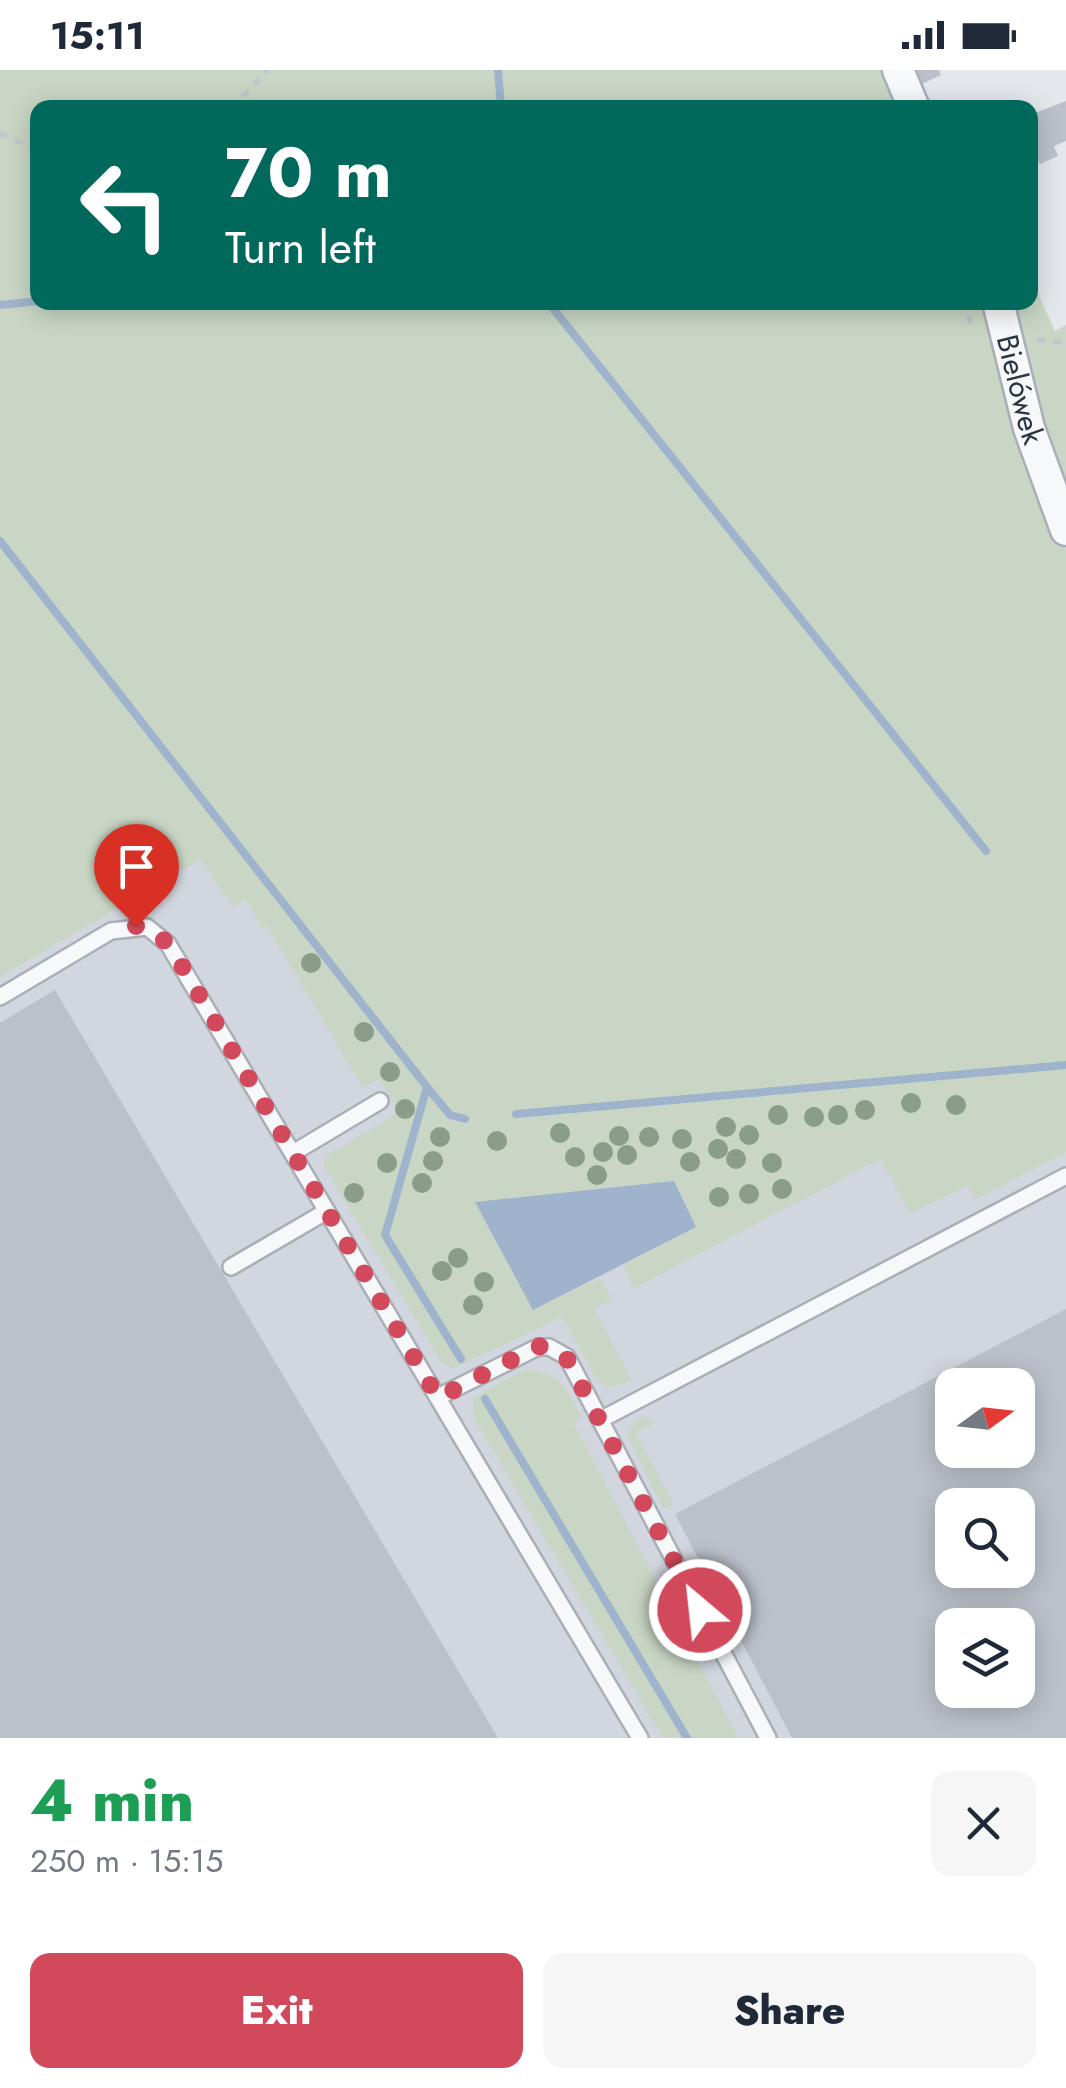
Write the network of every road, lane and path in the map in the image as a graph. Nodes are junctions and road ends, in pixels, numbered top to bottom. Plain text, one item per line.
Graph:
1 (268, 70) edge
2 (898, 70) edge
3 (240, 100) edge
4 (911, 100) edge
5 (0, 133) edge
6 (30, 148) edge
7 (1000, 310) edge
8 (1066, 530) edge
9 (0, 997) edge
10 (380, 1101) dead end
11 (292, 1152) junction
12 (1066, 1176) edge
13 (327, 1211) junction
14 (232, 1267) dead end
15 (438, 1398) junction
16 (600, 1420) junction
17 (640, 1738) edge
18 (768, 1738) edge

1 - 3 path
2 - 4 street
5 - 6 path
7 - 8 street, Bielówek
9 - 11 lane
10 - 11 lane
11 - 13 lane
12 - 16 lane
13 - 14 lane
13 - 15 lane
15 - 16 lane
15 - 17 lane
16 - 18 lane

